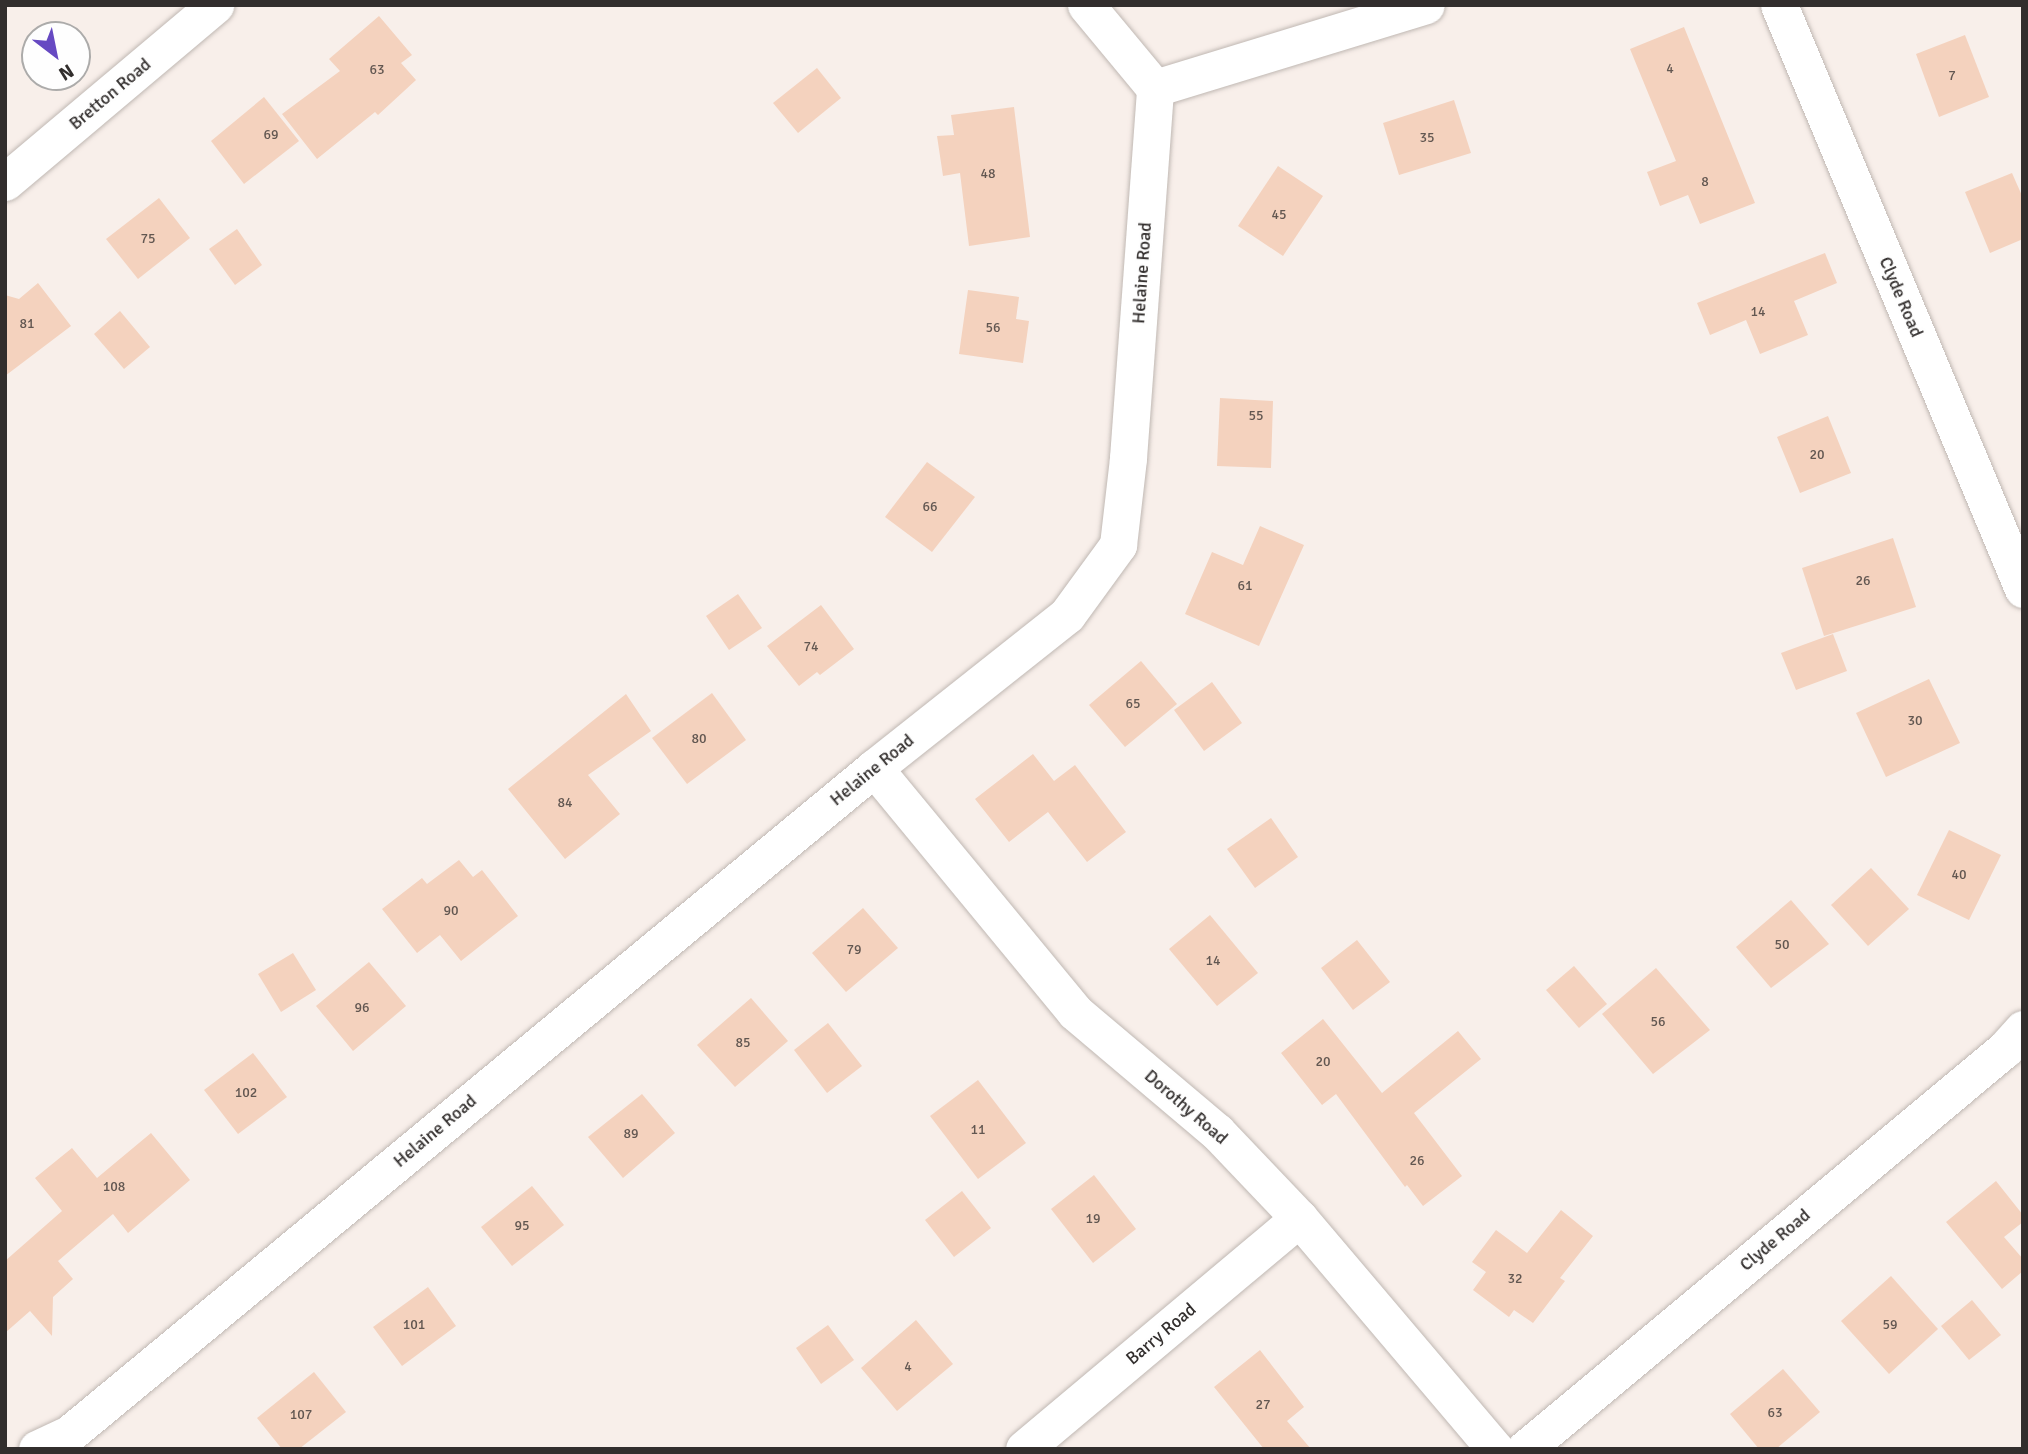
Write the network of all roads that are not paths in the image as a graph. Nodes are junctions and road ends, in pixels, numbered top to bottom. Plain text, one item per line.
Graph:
1 (215, 5) edge
2 (1086, 5) edge
3 (1426, 5) edge
4 (1779, 5) edge
5 (1155, 88) junction
6 (5, 182) edge
7 (2023, 589) edge
8 (874, 768) junction
9 (2023, 1029) edge
10 (1298, 1219) junction
11 (37, 1449) edge
12 (1024, 1449) edge
13 (1495, 1449) edge
14 (1525, 1449) edge

1 - 6 street, Bretton Road
2 - 5 street
3 - 5 street
4 - 7 street, Clyde Road
5 - 8 street, Helaine Road
8 - 10 street, Dorothy Road
8 - 11 street, Helaine Road
9 - 14 street, Clyde Road
10 - 12 street, Barry Road
10 - 13 street, Dorothy Road

